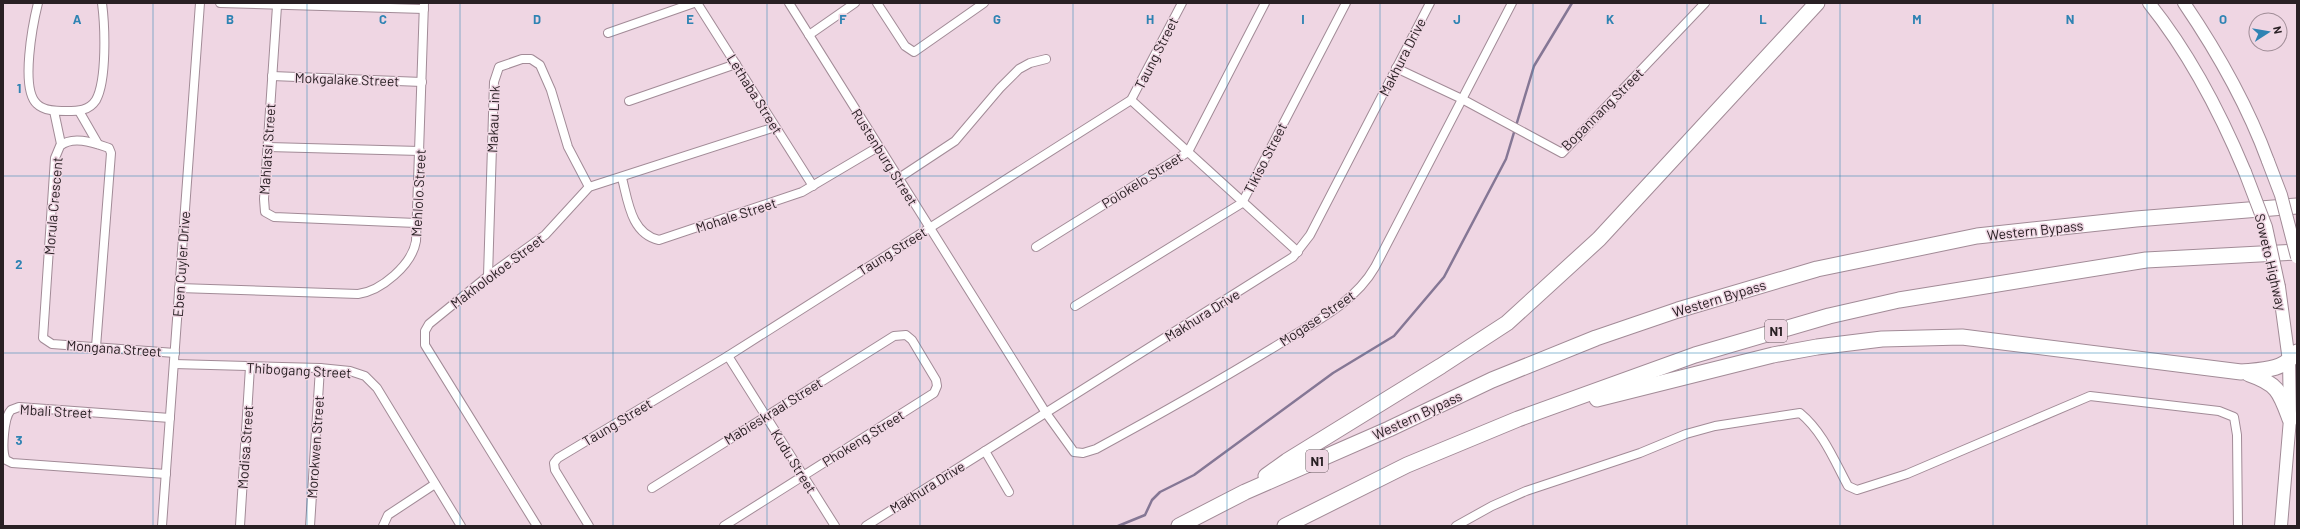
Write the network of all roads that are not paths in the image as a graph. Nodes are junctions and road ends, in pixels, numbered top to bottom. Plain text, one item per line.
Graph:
1 (38, 3) edge
2 (102, 3) edge
3 (200, 3) edge
4 (220, 3) edge
5 (695, 3) edge
6 (789, 3) edge
7 (855, 3) edge
8 (877, 3) edge
9 (984, 3) edge
10 (1182, 3) edge
11 (1265, 3) edge
12 (1346, 3) edge
13 (1430, 3) edge
14 (1512, 3) edge
15 (1705, 3) edge
16 (1812, 3) edge
17 (1818, 3) edge
18 (2148, 3) edge
19 (2184, 3) edge
20 (277, 6) junction
21 (424, 6) edge
22 (608, 33) dead end
23 (809, 35) junction
24 (1046, 59) dead end
25 (1762, 61) junction
26 (736, 64) junction
27 (1396, 68) junction
28 (272, 76) junction
29 (422, 82) junction
30 (1462, 99) junction
31 (1131, 100) junction
32 (629, 101) dead end
33 (54, 111) junction
34 (79, 111) junction
35 (775, 127) junction
36 (61, 144) junction
37 (98, 144) junction
38 (878, 146) junction
39 (268, 147) junction
40 (420, 151) junction
41 (1188, 152) junction
42 (622, 178) junction
43 (899, 178) junction
44 (813, 186) junction
45 (589, 187) junction
46 (1242, 203) junction
47 (2297, 206) edge
48 (416, 223) junction
49 (929, 228) junction
50 (1036, 247) dead end
51 (1298, 252) junction
52 (2297, 252) edge
53 (2297, 257) edge
54 (488, 276) junction
55 (179, 288) junction
56 (1075, 306) dead end
57 (894, 336) joint
58 (52, 344) joint
59 (96, 347) junction
60 (175, 353) junction
61 (728, 356) junction
62 (2293, 357) edge
63 (174, 364) junction
64 (250, 367) junction
65 (320, 368) junction
66 (2241, 372) junction
67 (1046, 413) junction
68 (765, 415) junction
69 (170, 418) junction
70 (1518, 419) junction
71 (2290, 419) junction
72 (985, 451) junction
73 (166, 474) junction
74 (802, 476) junction
75 (435, 484) junction
76 (652, 488) dead end
77 (1009, 492) dead end
78 (1245, 492) junction
79 (162, 526) edge
80 (240, 526) edge
81 (310, 526) edge
82 (382, 526) edge
83 (461, 526) edge
84 (538, 526) edge
85 (589, 526) edge
86 (724, 526) edge
87 (834, 526) edge
88 (866, 526) edge
89 (1179, 526) edge
90 (1286, 526) edge
91 (1456, 526) edge
92 (2238, 526) edge
93 (2280, 526) edge

1 - 33 street
2 - 34 street
3 - 55 street, Eben Cuyler Drive
4 - 20 street
5 - 22 street
5 - 26 street, Lethaba Street
6 - 23 street, Rustenburg Street
7 - 23 street
8 - 9 street
10 - 31 street, Taung Street
11 - 41 street, Polokelo Street
12 - 46 street, Tikiso Street
13 - 27 street, Makhura Drive
14 - 30 street, Mogase Street
15 - 30 street, Bopannang Street
16 - 25 highway
17 - 25 highway
18 - 62 main road, Soweto Highway, bridge
19 - 53 main road, Soweto Highway, bridge
20 - 21 street
20 - 28 street, Mahlatsi Street
21 - 29 street, Mehlolo Street
23 - 38 street, Rustenburg Street
24 - 43 street
25 - 78 highway
26 - 32 street
26 - 35 street, Lethaba Street
27 - 30 street, Bopannang Street
27 - 51 street, Makhura Drive
28 - 29 street, Mokgalake Street
28 - 39 street, Mahlatsi Street
29 - 40 street, Mehlolo Street
30 - 67 street, Mogase Street
31 - 41 street
31 - 49 street, Taung Street
33 - 34 street
33 - 36 street
34 - 37 street
35 - 42 street
35 - 44 street, Lethaba Street
36 - 37 street, Morula Crescent
36 - 58 street, Morula Crescent
37 - 59 street
38 - 43 street, Rustenburg Street
38 - 44 street, Mohale Street
39 - 40 street
39 - 48 street, Mahlatsi Street
40 - 48 street, Mehlolo Street
41 - 46 street
41 - 50 street, Polokelo Street
42 - 44 street, Mohale Street
42 - 45 street
43 - 49 street, Rustenburg Street
45 - 54 street, Makholokoe Street
45 - 54 street, Makau Link
46 - 51 street
46 - 56 street, Tikiso Street
47 - 78 highway, Western Bypass / N1
48 - 55 street, Mehlolo Street
49 - 61 street, Taung Street
49 - 67 street, Rustenburg Street
51 - 67 street, Makhura Drive
52 - 70 highway, N1
54 - 84 street, Makholokoe Street
55 - 60 street, Eben Cuyler Drive
57 - 68 street, Mabieskraal Street
57 - 74 street, Phokeng Street
58 - 59 street, Mongana Street
59 - 60 street, Mongana Street
60 - 63 street, Eben Cuyler Drive
61 - 68 street, Kudu Street
61 - 85 street, Taung Street
62 - 66 highway
62 - 71 main road, Soweto Highway
63 - 64 street, Thibogang Street
63 - 69 street, Eben Cuyler Drive
64 - 65 street, Thibogang Street
64 - 80 street, Modisa Street
65 - 75 street, Thibogang Street
65 - 81 street, Morokwen Street
66 - 70 highway
66 - 71 highway
67 - 72 street, Makhura Drive
68 - 74 street, Kudu Street
68 - 76 street, Mabieskraal Street
69 - 73 street, Eben Cuyler Drive
69 - 73 street, Mbali Street
70 - 90 highway, N1
71 - 93 main road, Soweto Highway
72 - 77 street
72 - 88 street, Makhura Drive
73 - 79 street, Eben Cuyler Drive
74 - 86 street, Phokeng Street
74 - 87 street, Kudu Street
75 - 82 street
75 - 83 street, Thibogang Street
78 - 89 highway, Western Bypass / N1
91 - 92 street

